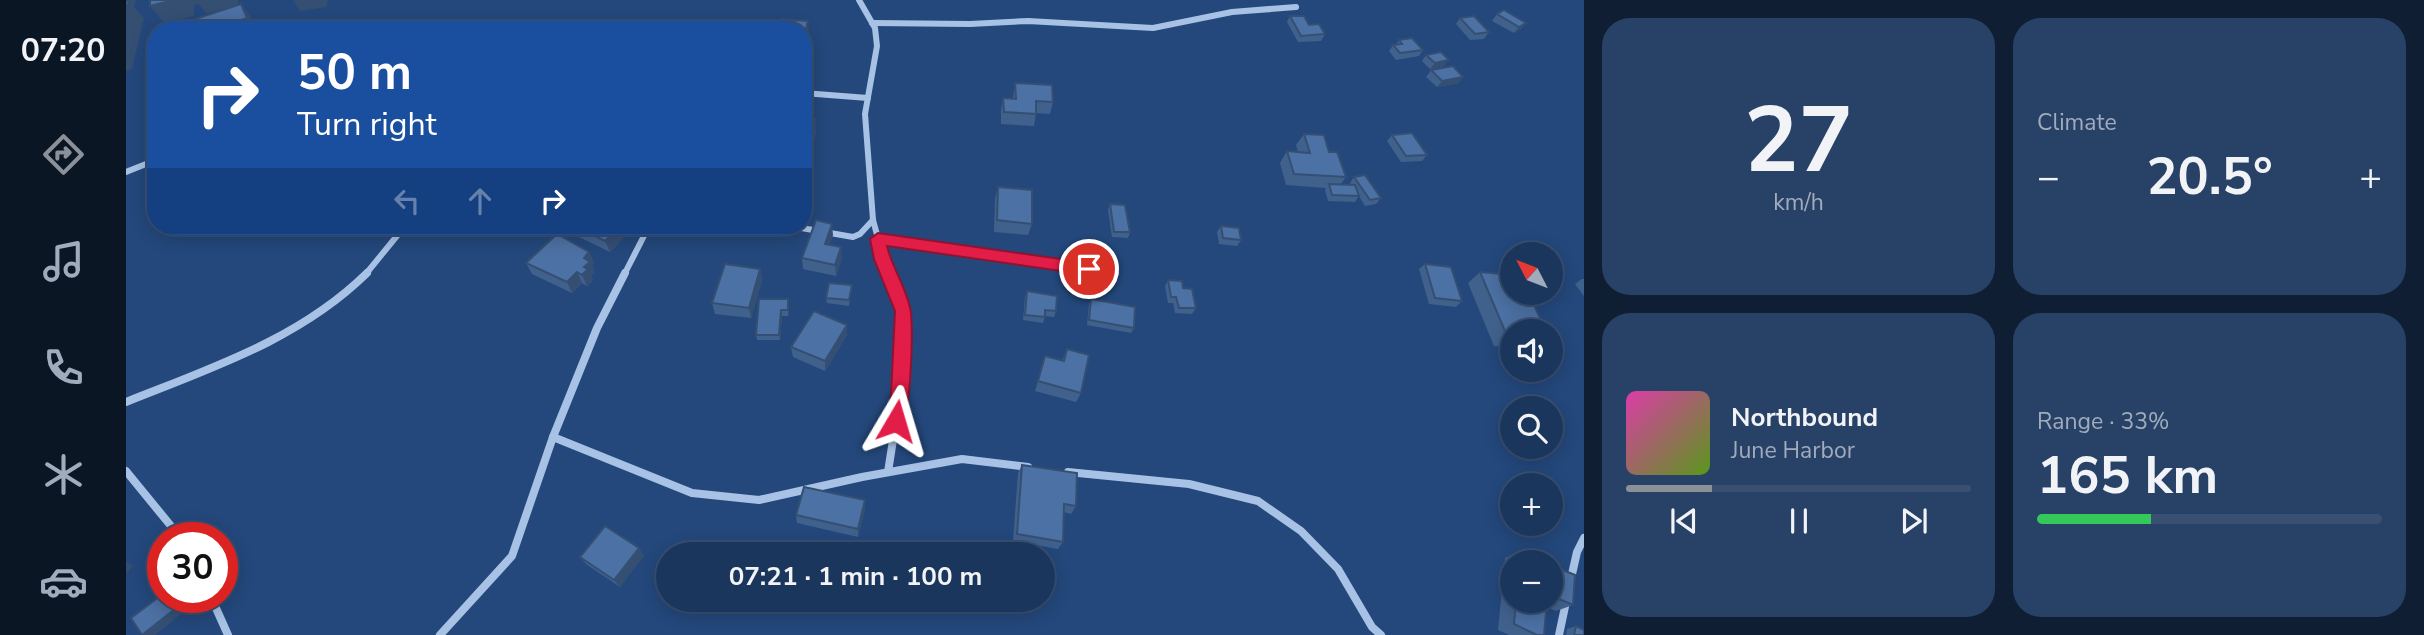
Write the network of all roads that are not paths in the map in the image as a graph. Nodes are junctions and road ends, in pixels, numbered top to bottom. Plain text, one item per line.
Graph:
1 (859, 0) edge
2 (1296, 7) dead end
3 (872, 23) junction
4 (812, 94) edge
5 (868, 98) junction
6 (147, 164) edge
7 (126, 172) edge
8 (873, 220) junction
9 (812, 230) edge
10 (399, 235) edge
11 (644, 235) edge
12 (878, 239) junction
13 (1116, 273) dead end
14 (126, 402) edge
15 (553, 437) junction
16 (1038, 468) edge
17 (1051, 470) edge
18 (126, 471) edge
19 (888, 472) junction
20 (168, 522) edge
21 (1584, 538) edge
22 (218, 613) edge
23 (228, 635) edge
24 (440, 635) edge
25 (1381, 635) edge
26 (1559, 635) edge

1 - 3 street
2 - 3 street
3 - 5 street
4 - 5 street
5 - 8 street
6 - 7 street
8 - 9 street
8 - 12 street
10 - 14 street
11 - 15 street
12 - 13 street
12 - 19 street
15 - 19 street
15 - 24 street
16 - 19 street
17 - 25 street
18 - 20 street
21 - 26 street
22 - 23 street

